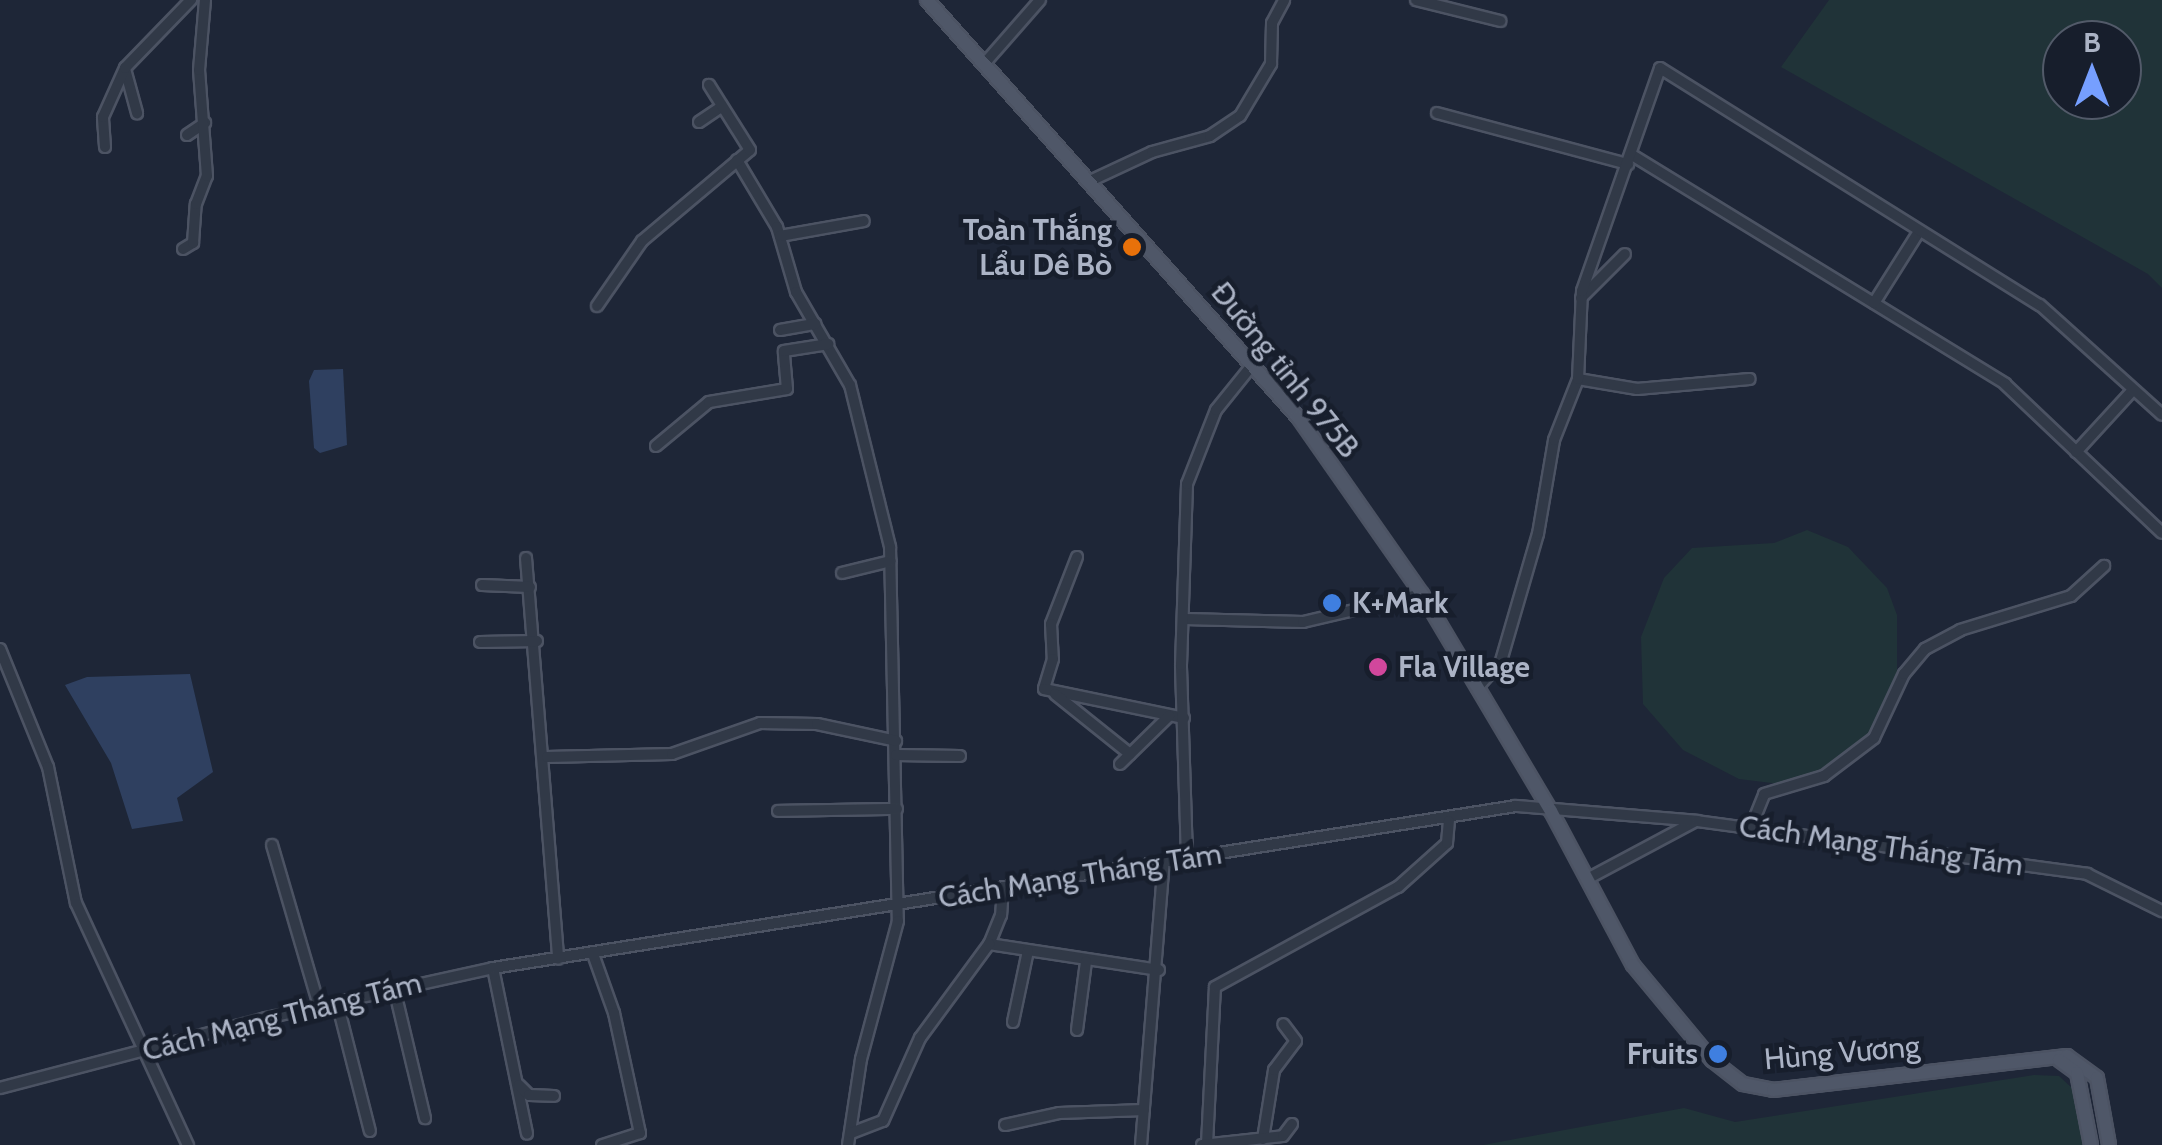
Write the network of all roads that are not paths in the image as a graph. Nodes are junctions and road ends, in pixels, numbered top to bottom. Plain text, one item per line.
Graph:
1 (192, 0) edge
2 (205, 0) edge
3 (926, 0) edge
4 (1040, 0) edge
5 (1284, 0) edge
6 (1416, 0) edge
7 (1500, 21) dead end
8 (984, 64) junction
9 (125, 68) junction
10 (710, 85) dead end
11 (721, 107) junction
12 (1437, 113) dead end
13 (137, 114) dead end
14 (699, 122) dead end
15 (205, 123) junction
16 (187, 135) dead end
17 (105, 147) dead end
18 (736, 160) junction
19 (1630, 160) junction
20 (1090, 181) junction
21 (864, 222) dead end
22 (1918, 232) junction
23 (780, 236) junction
24 (183, 249) dead end
25 (1624, 254) dead end
26 (1580, 298) junction
27 (1874, 303) junction
28 (597, 306) dead end
29 (815, 324) junction
30 (780, 330) dead end
31 (828, 344) junction
32 (1253, 364) junction
33 (1578, 379) junction
34 (1750, 379) dead end
35 (2134, 390) junction
36 (2162, 415) edge
37 (656, 446) dead end
38 (2076, 452) junction
39 (2162, 533) edge
40 (526, 558) dead end
41 (1077, 558) dead end
42 (892, 561) junction
43 (2104, 566) dead end
44 (842, 572) dead end
45 (482, 585) dead end
46 (530, 587) junction
47 (1422, 594) junction
48 (1185, 619) junction
49 (536, 641) junction
50 (480, 642) dead end
51 (0, 649) edge
52 (1477, 688) junction
53 (1055, 694) junction
54 (1169, 716) junction
55 (1184, 718) junction
56 (896, 742) junction
57 (896, 754) junction
58 (1130, 754) junction
59 (960, 756) dead end
60 (547, 757) junction
61 (1120, 764) dead end
62 (897, 809) junction
63 (778, 810) dead end
64 (1551, 810) junction
65 (1697, 820) junction
66 (1450, 821) junction
67 (1751, 827) junction
68 (272, 845) dead end
69 (1187, 858) junction
70 (1164, 862) junction
71 (1589, 878) junction
72 (1003, 888) junction
73 (898, 905) junction
74 (2162, 911) edge
75 (989, 944) junction
76 (1028, 951) junction
77 (592, 954) junction
78 (558, 960) junction
79 (1086, 962) junction
80 (492, 968) junction
81 (1159, 970) junction
82 (394, 988) junction
83 (336, 1002) junction
84 (319, 1006) junction
85 (1013, 1022) dead end
86 (1283, 1024) dead end
87 (1078, 1030) dead end
88 (145, 1050) junction
89 (2043, 1056) junction
90 (518, 1084) junction
91 (0, 1088) edge
92 (554, 1096) dead end
93 (1144, 1110) junction
94 (425, 1118) dead end
95 (1005, 1124) dead end
96 (1292, 1124) dead end
97 (370, 1131) dead end
98 (527, 1134) dead end
99 (849, 1139) edge
100 (1263, 1139) junction
101 (1204, 1144) edge
102 (188, 1145) edge
103 (602, 1145) edge
104 (1141, 1145) edge
105 (2091, 1145) edge
106 (2109, 1145) edge

1 - 9 street
2 - 15 street
3 - 8 main road, Đường tỉnh 975B
4 - 8 street
5 - 20 street
6 - 7 street
8 - 20 main road, Đường tỉnh 975B
9 - 13 street
9 - 17 street
10 - 11 street
11 - 14 street
11 - 18 street
12 - 19 street
15 - 16 street
15 - 24 street
18 - 23 street
18 - 28 street
19 - 22 street
19 - 26 street
19 - 27 street
20 - 32 main road, Đường tỉnh 975B
21 - 23 street
22 - 27 street
22 - 35 street
23 - 29 street
25 - 26 street
26 - 33 street
27 - 38 street
29 - 30 street
29 - 31 street
31 - 37 street
31 - 42 street
32 - 47 main road, Đường tỉnh 975B
32 - 48 street
33 - 34 street
33 - 52 street
35 - 36 street
35 - 38 street
38 - 39 street
40 - 46 street
41 - 53 street
42 - 44 street
42 - 56 street
43 - 67 street
45 - 46 street
46 - 49 street
47 - 48 street
47 - 52 main road, Đường tỉnh 975B
48 - 55 street
49 - 50 street
49 - 60 street
51 - 88 street
52 - 64 main road, Đường tỉnh 975B
53 - 54 street
53 - 58 street
54 - 55 street
54 - 58 street
55 - 69 street
56 - 57 street
56 - 60 street
57 - 59 street
57 - 62 street
58 - 61 street
60 - 78 street
62 - 63 street
62 - 73 street
64 - 65 street, Cách Mạng Tháng Tám
64 - 66 street, Cách Mạng Tháng Tám
64 - 71 main road, Hùng Vương
65 - 67 street, Cách Mạng Tháng Tám
65 - 71 street
66 - 69 street, Cách Mạng Tháng Tám
66 - 101 street
67 - 74 street, Cách Mạng Tháng Tám
68 - 84 street
69 - 70 street, Cách Mạng Tháng Tám
70 - 72 street, Cách Mạng Tháng Tám
70 - 81 street
71 - 89 main road, Hùng Vương
72 - 73 street, Cách Mạng Tháng Tám
72 - 75 street
73 - 77 street, Cách Mạng Tháng Tám
73 - 99 street
75 - 76 street
75 - 99 street
76 - 79 street
76 - 85 street
77 - 78 street, Cách Mạng Tháng Tám
77 - 103 street
78 - 80 street, Cách Mạng Tháng Tám
79 - 81 street
79 - 87 street
80 - 82 street, Cách Mạng Tháng Tám
80 - 90 street
81 - 93 street
82 - 83 street, Cách Mạng Tháng Tám
82 - 94 street
83 - 84 street, Cách Mạng Tháng Tám
83 - 97 street
84 - 88 street, Cách Mạng Tháng Tám
86 - 100 street
88 - 91 street, Cách Mạng Tháng Tám
88 - 102 street
89 - 105 main road
89 - 106 main road, Hùng Vương
90 - 92 street
90 - 98 street
93 - 95 street
93 - 104 street
96 - 100 street
100 - 101 street

